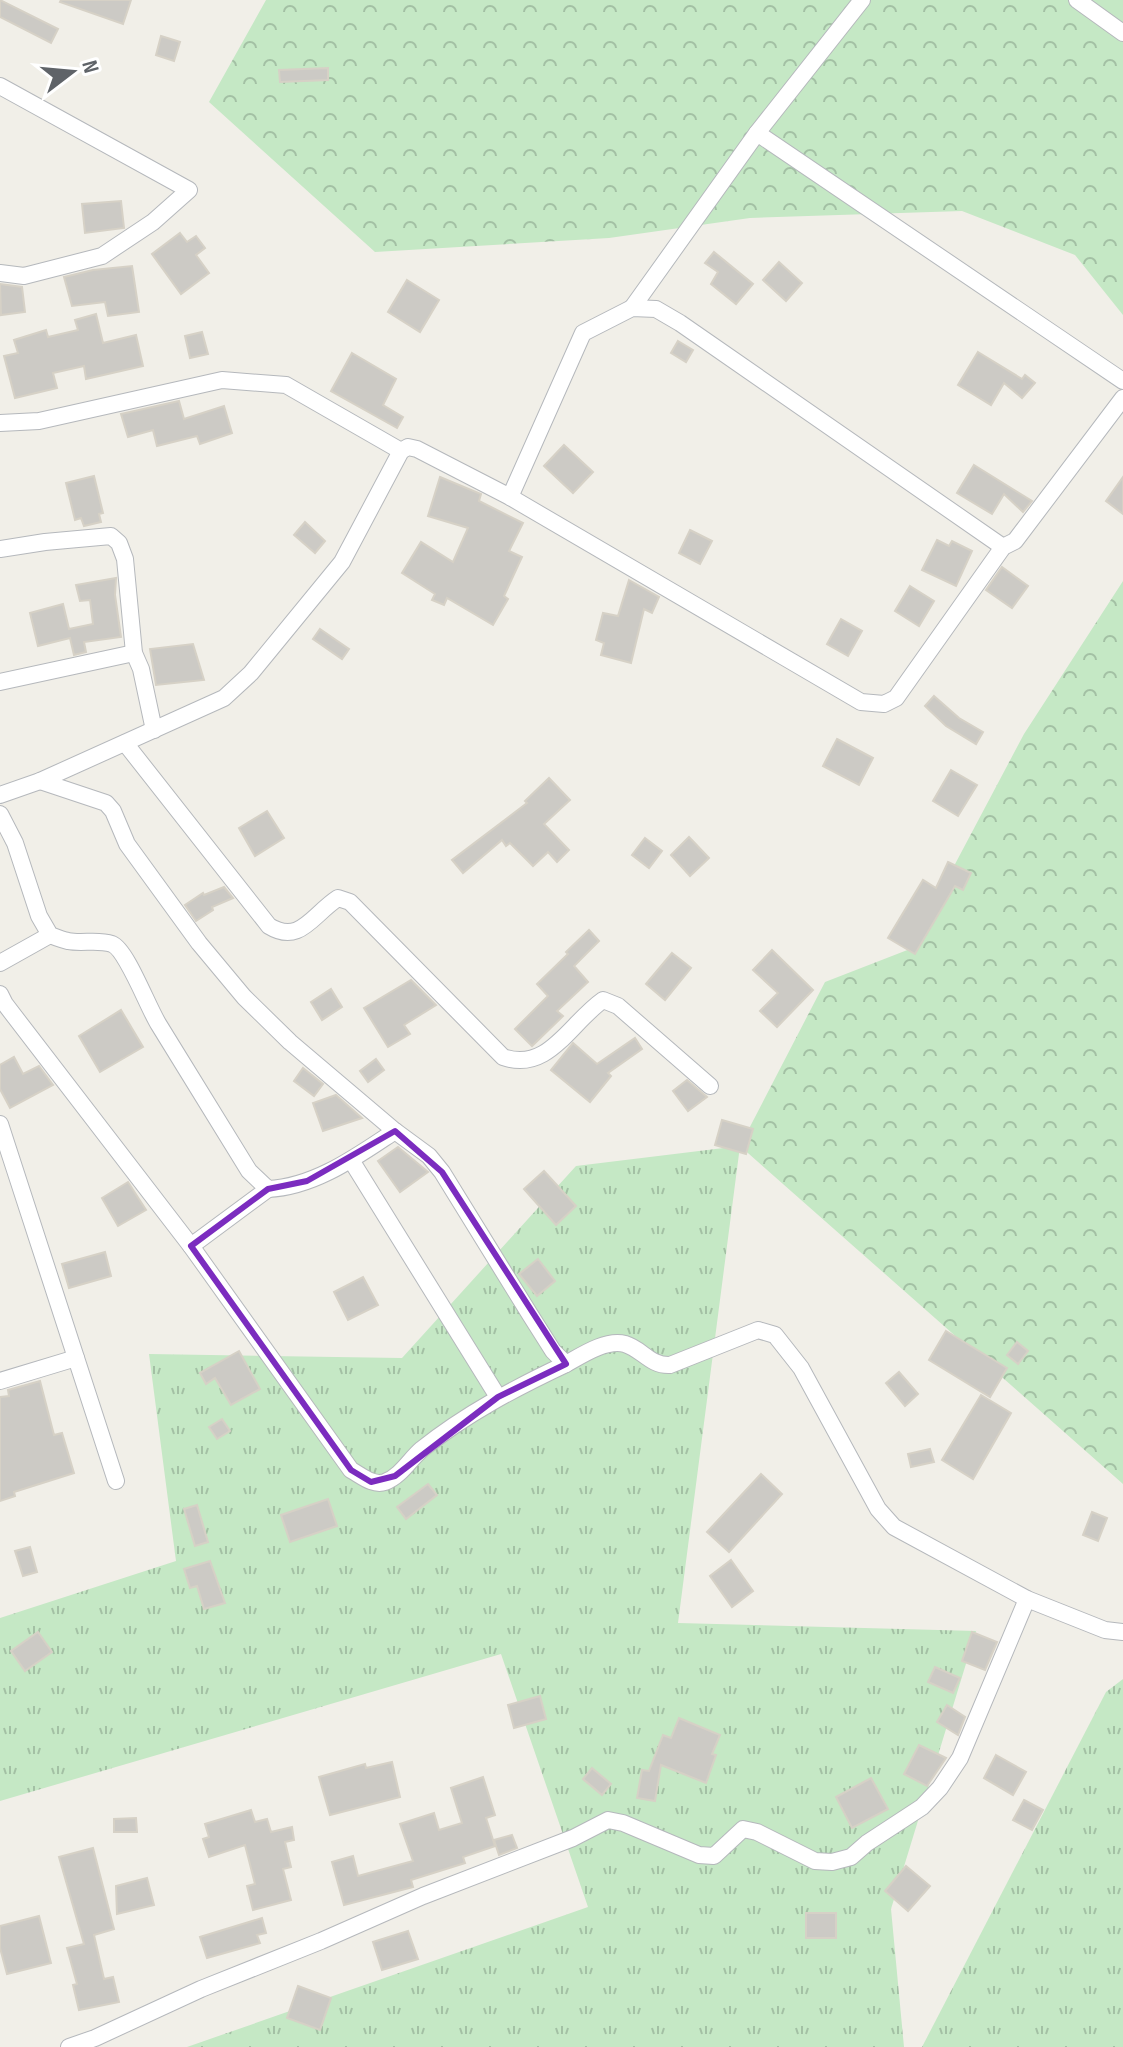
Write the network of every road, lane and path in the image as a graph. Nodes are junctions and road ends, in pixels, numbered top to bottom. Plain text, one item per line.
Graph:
1 (862, 0) edge
2 (1077, 0) edge
3 (1123, 33) edge
4 (0, 86) edge
5 (757, 133) junction
6 (0, 273) edge
7 (632, 308) junction
8 (1123, 381) edge
9 (1123, 398) edge
10 (0, 423) edge
11 (401, 451) junction
12 (510, 497) junction
13 (1003, 547) junction
14 (0, 549) edge
15 (134, 653) junction
16 (0, 682) edge
17 (154, 730) junction
18 (125, 743) junction
19 (40, 781) junction
20 (0, 795) edge
21 (0, 814) edge
22 (50, 935) junction
23 (0, 963) edge
24 (0, 994) edge
25 (710, 1086) dead end
26 (0, 1124) edge
27 (395, 1131) junction
28 (351, 1160) junction
29 (268, 1189) junction
30 (191, 1246) junction
31 (76, 1358) junction
32 (566, 1364) junction
33 (0, 1381) edge
34 (498, 1397) junction
35 (116, 1481) dead end
36 (1027, 1599) junction
37 (1123, 1632) edge
38 (69, 2047) edge

1 - 5 street
2 - 3 street
4 - 6 street
5 - 7 street
5 - 8 street
7 - 12 street
7 - 13 street
9 - 13 street
10 - 11 street
11 - 12 street
11 - 17 street
12 - 13 street
14 - 15 street
15 - 16 street
15 - 17 street
17 - 18 street
18 - 19 street
18 - 25 street
19 - 20 street
19 - 27 street
21 - 22 street
22 - 23 street
22 - 29 street
24 - 30 street
26 - 31 street
27 - 28 street
27 - 32 street
28 - 29 street
28 - 34 street
29 - 30 street
30 - 34 street
31 - 33 street
31 - 35 street
32 - 34 street
32 - 36 street
36 - 37 street
36 - 38 street

